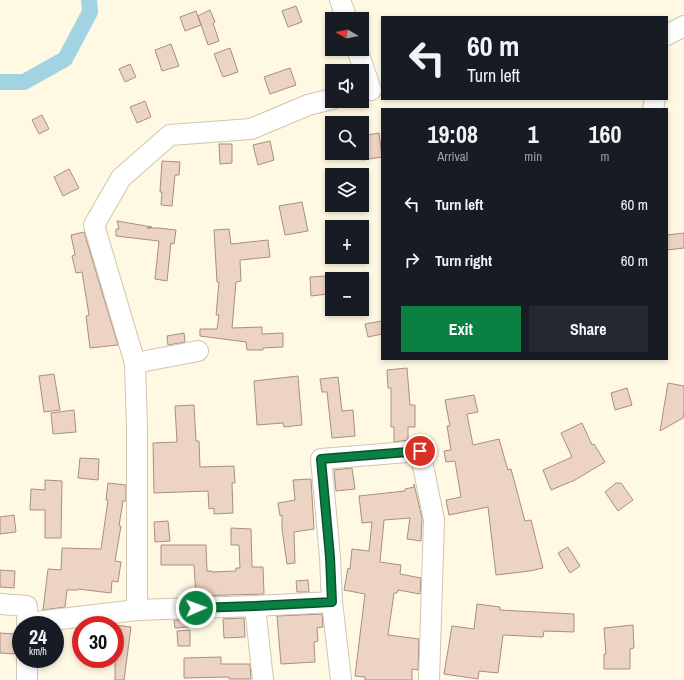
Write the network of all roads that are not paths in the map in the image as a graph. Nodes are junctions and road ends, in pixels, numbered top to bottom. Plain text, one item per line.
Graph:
1 (340, 0) edge
2 (344, 12) edge
3 (684, 26) edge
4 (668, 34) edge
5 (360, 56) edge
6 (372, 90) edge
7 (325, 101) edge
8 (198, 351) dead end
9 (136, 364) junction
10 (332, 602) junction
11 (0, 604) edge
12 (255, 606) junction
13 (137, 610) junction
14 (27, 616) edge
15 (64, 619) edge
16 (27, 668) edge
17 (27, 680) edge
18 (262, 680) edge
19 (341, 680) edge
20 (429, 680) edge

1 - 2 street
3 - 4 street
5 - 6 street
7 - 9 street
8 - 9 street
9 - 13 street
10 - 12 street
10 - 19 street
10 - 20 street
11 - 14 street
12 - 13 street
12 - 18 street
13 - 15 street
16 - 17 street

